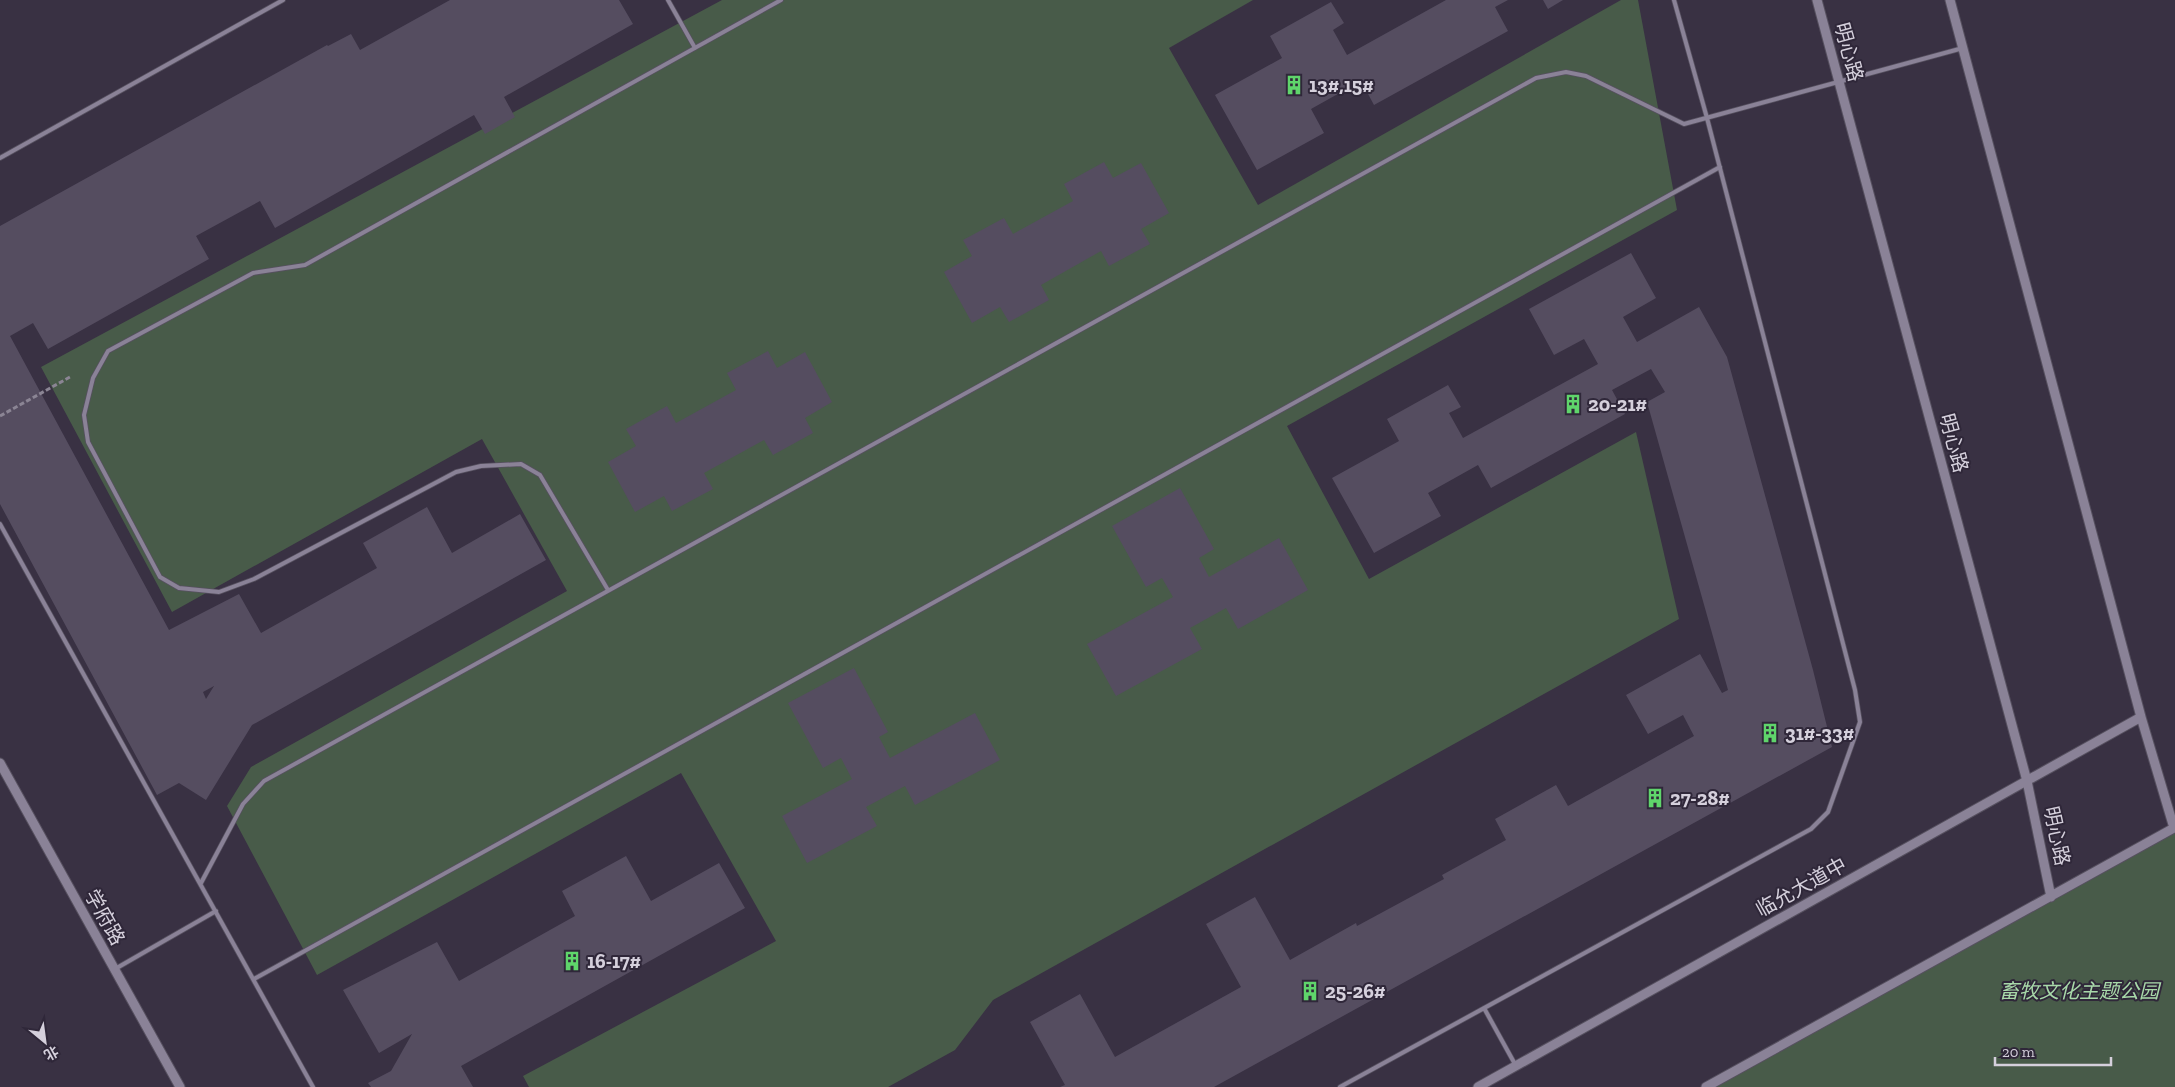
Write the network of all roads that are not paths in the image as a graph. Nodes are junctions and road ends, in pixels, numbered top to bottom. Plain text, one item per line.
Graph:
1 (283, 0) edge
2 (668, 0) edge
3 (781, 0) edge
4 (1674, 0) edge
5 (1817, 0) edge
6 (1950, 0) edge
7 (695, 48) junction
8 (1963, 48) junction
9 (1839, 82) junction
10 (1707, 118) junction
11 (0, 158) edge
12 (1720, 167) junction
13 (0, 524) edge
14 (608, 590) junction
15 (2141, 717) junction
16 (0, 763) edge
17 (2027, 781) junction
18 (201, 883) junction
19 (2051, 897) junction
20 (216, 911) junction
21 (115, 969) junction
22 (254, 979) junction
23 (1484, 1008) junction
24 (1516, 1066) junction
25 (180, 1087) edge
26 (314, 1087) edge
27 (1340, 1087) edge
28 (1478, 1087) edge
29 (1706, 1087) edge

1 - 11 lane
2 - 7 lane
3 - 7 lane
4 - 10 lane
5 - 9 street, 明心路
6 - 8 street
7 - 14 lane
8 - 9 lane
8 - 15 street
9 - 10 lane
9 - 17 street, 明心路
10 - 12 lane
10 - 14 lane
12 - 22 lane
12 - 23 lane
13 - 18 lane
14 - 18 lane
15 - 17 street, 临允大道中
15 - 19 street
16 - 21 street, 学府路
17 - 19 street, 明心路
17 - 24 street, 临允大道中
18 - 20 lane
19 - 29 street
20 - 21 lane
20 - 22 lane
21 - 25 street, 学府路
22 - 26 lane
23 - 24 lane
23 - 27 lane
24 - 28 street, 临允大道中

